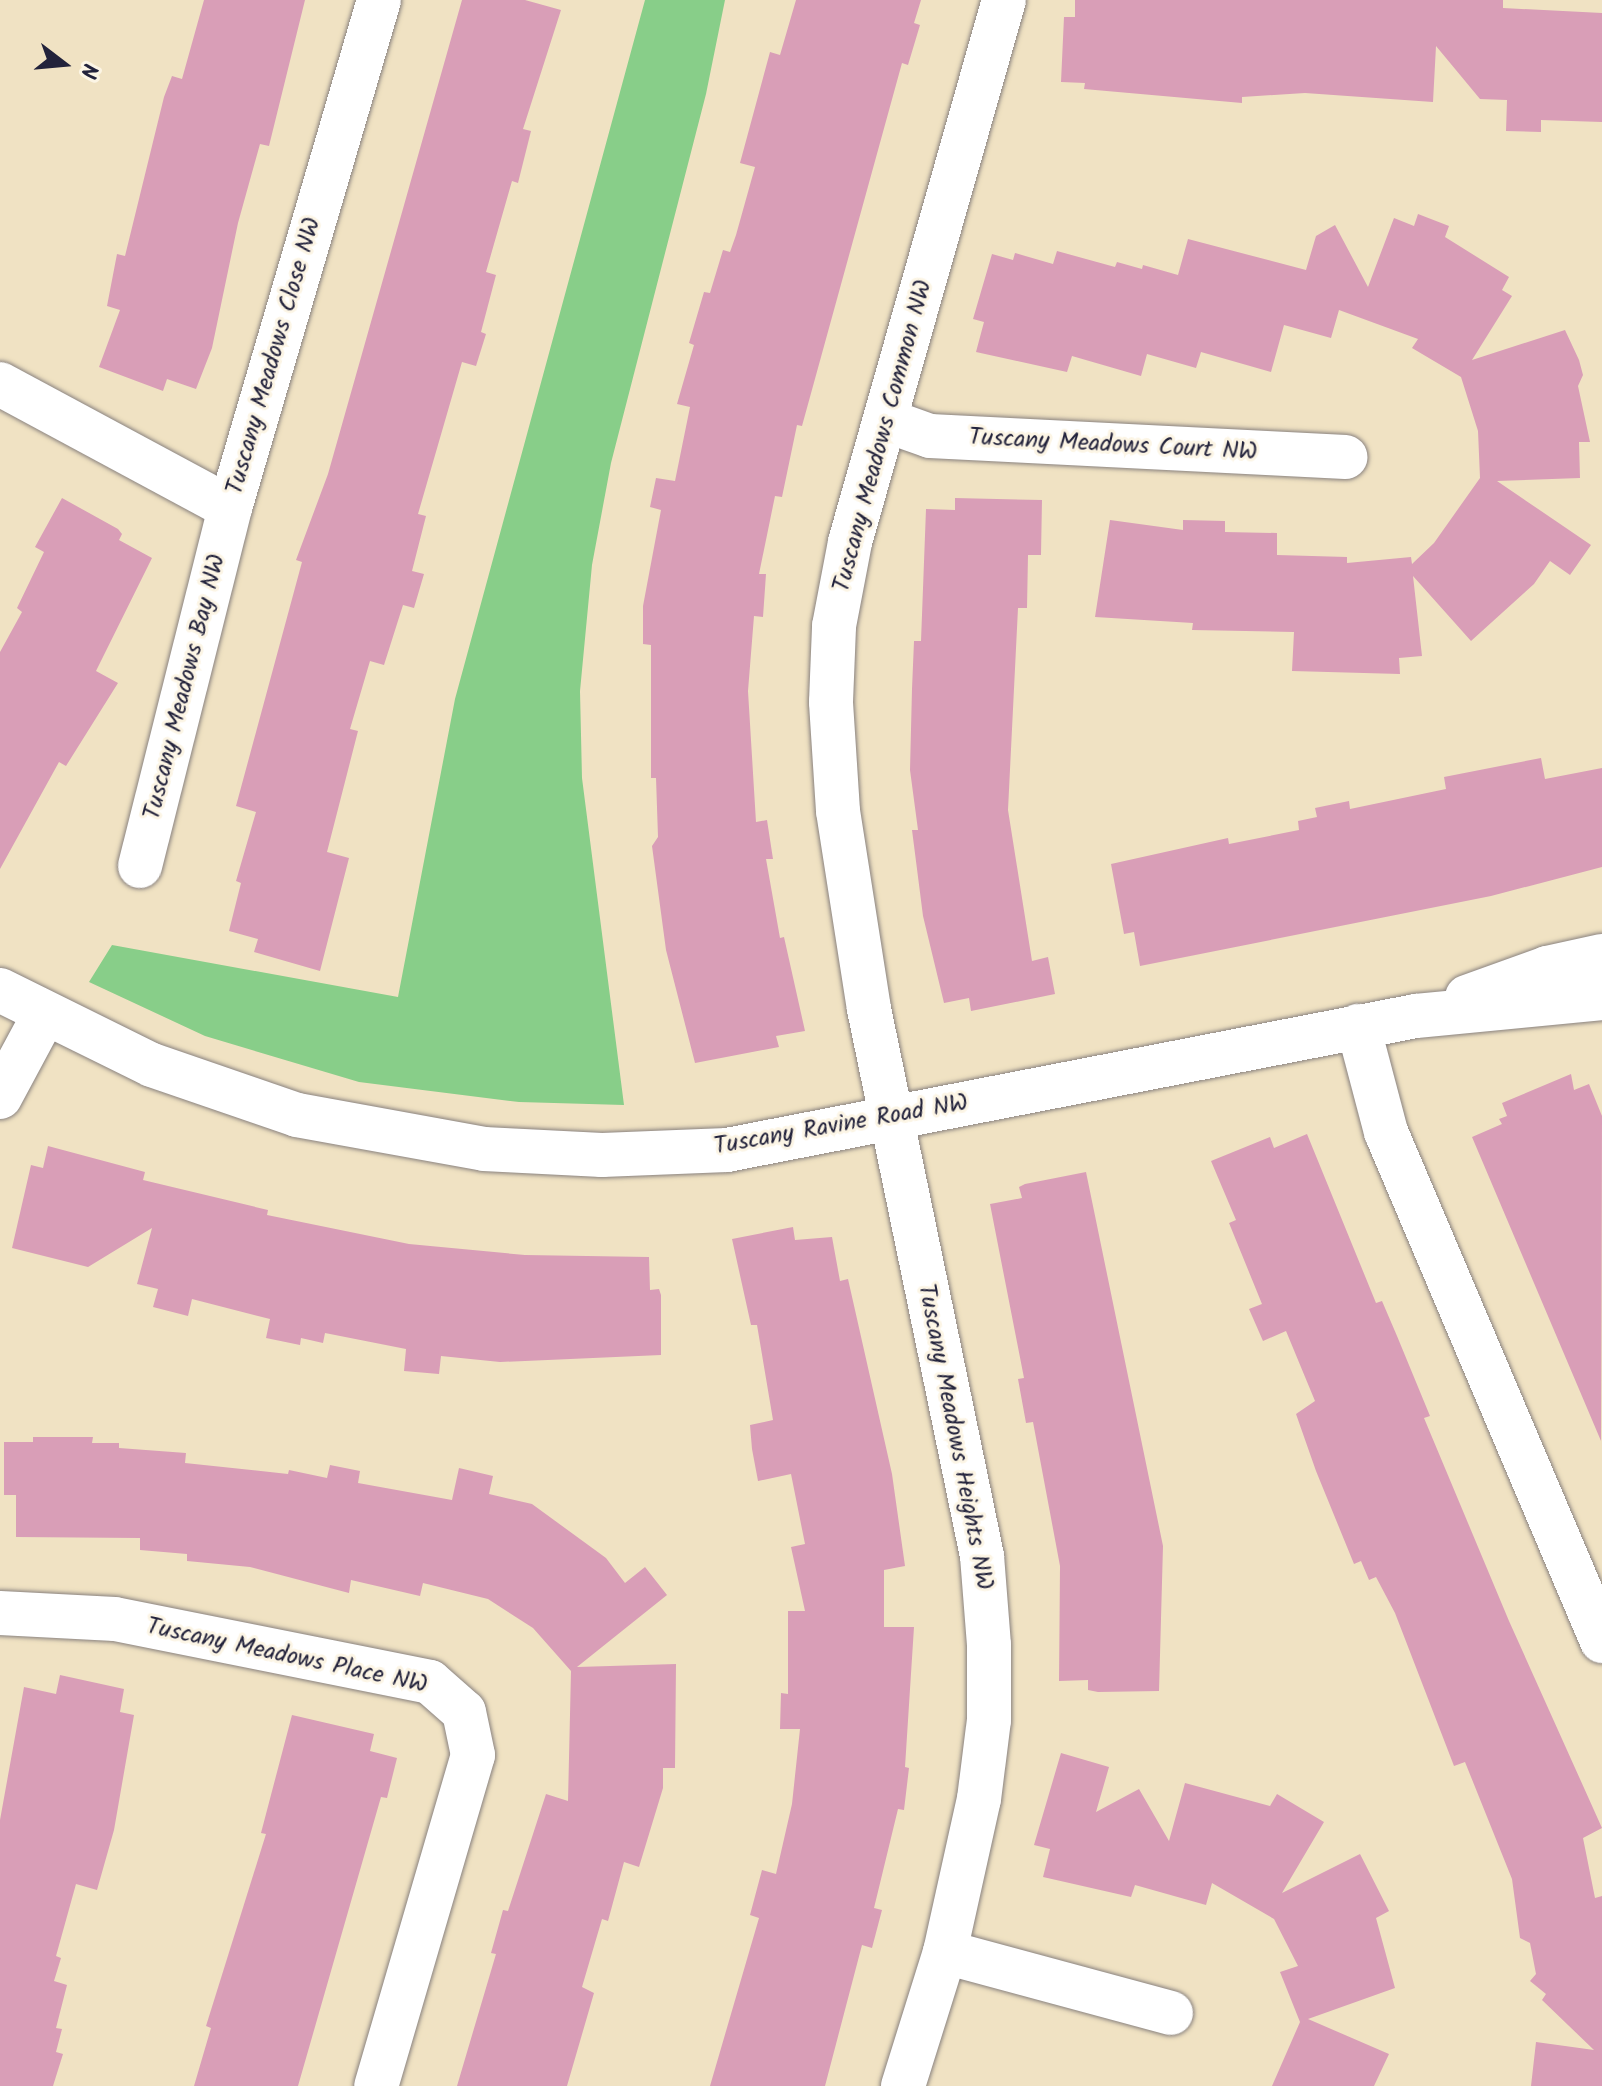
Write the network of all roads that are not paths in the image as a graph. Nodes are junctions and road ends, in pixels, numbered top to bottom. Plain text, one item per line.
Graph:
1 (379, 0) edge
2 (1004, 0) edge
3 (0, 384) edge
4 (885, 420) junction
5 (1345, 457) dead end
6 (230, 508) junction
7 (140, 866) dead end
8 (1602, 956) edge
9 (0, 990) edge
10 (1602, 998) edge
11 (45, 1013) junction
12 (1416, 1016) junction
13 (1358, 1026) junction
14 (0, 1097) edge
15 (892, 1117) junction
16 (0, 1613) edge
17 (1602, 1641) edge
18 (945, 1952) junction
19 (1171, 2013) dead end
20 (376, 2086) edge
21 (903, 2086) edge

1 - 6 street, Tuscany Meadows Close NW
2 - 4 street, Tuscany Meadows Common NW
3 - 6 street, Tuscany Meadows Close NW
4 - 5 street, Tuscany Meadows Court NW
4 - 15 street, Tuscany Meadows Common NW
6 - 7 street, Tuscany Meadows Bay NW
8 - 12 street, Tuscany Ravine Road NW
9 - 11 street, Tuscany Ravine Road NW
10 - 12 street, Tuscany Ravine Road NW
11 - 14 street
11 - 15 street, Tuscany Ravine Road NW
12 - 13 street, Tuscany Ravine Road NW
13 - 15 street, Tuscany Ravine Road NW
13 - 17 street
15 - 18 street, Tuscany Meadows Heights NW
16 - 20 street, Tuscany Meadows Place NW
18 - 19 street
18 - 21 street, Tuscany Meadows Heights NW

